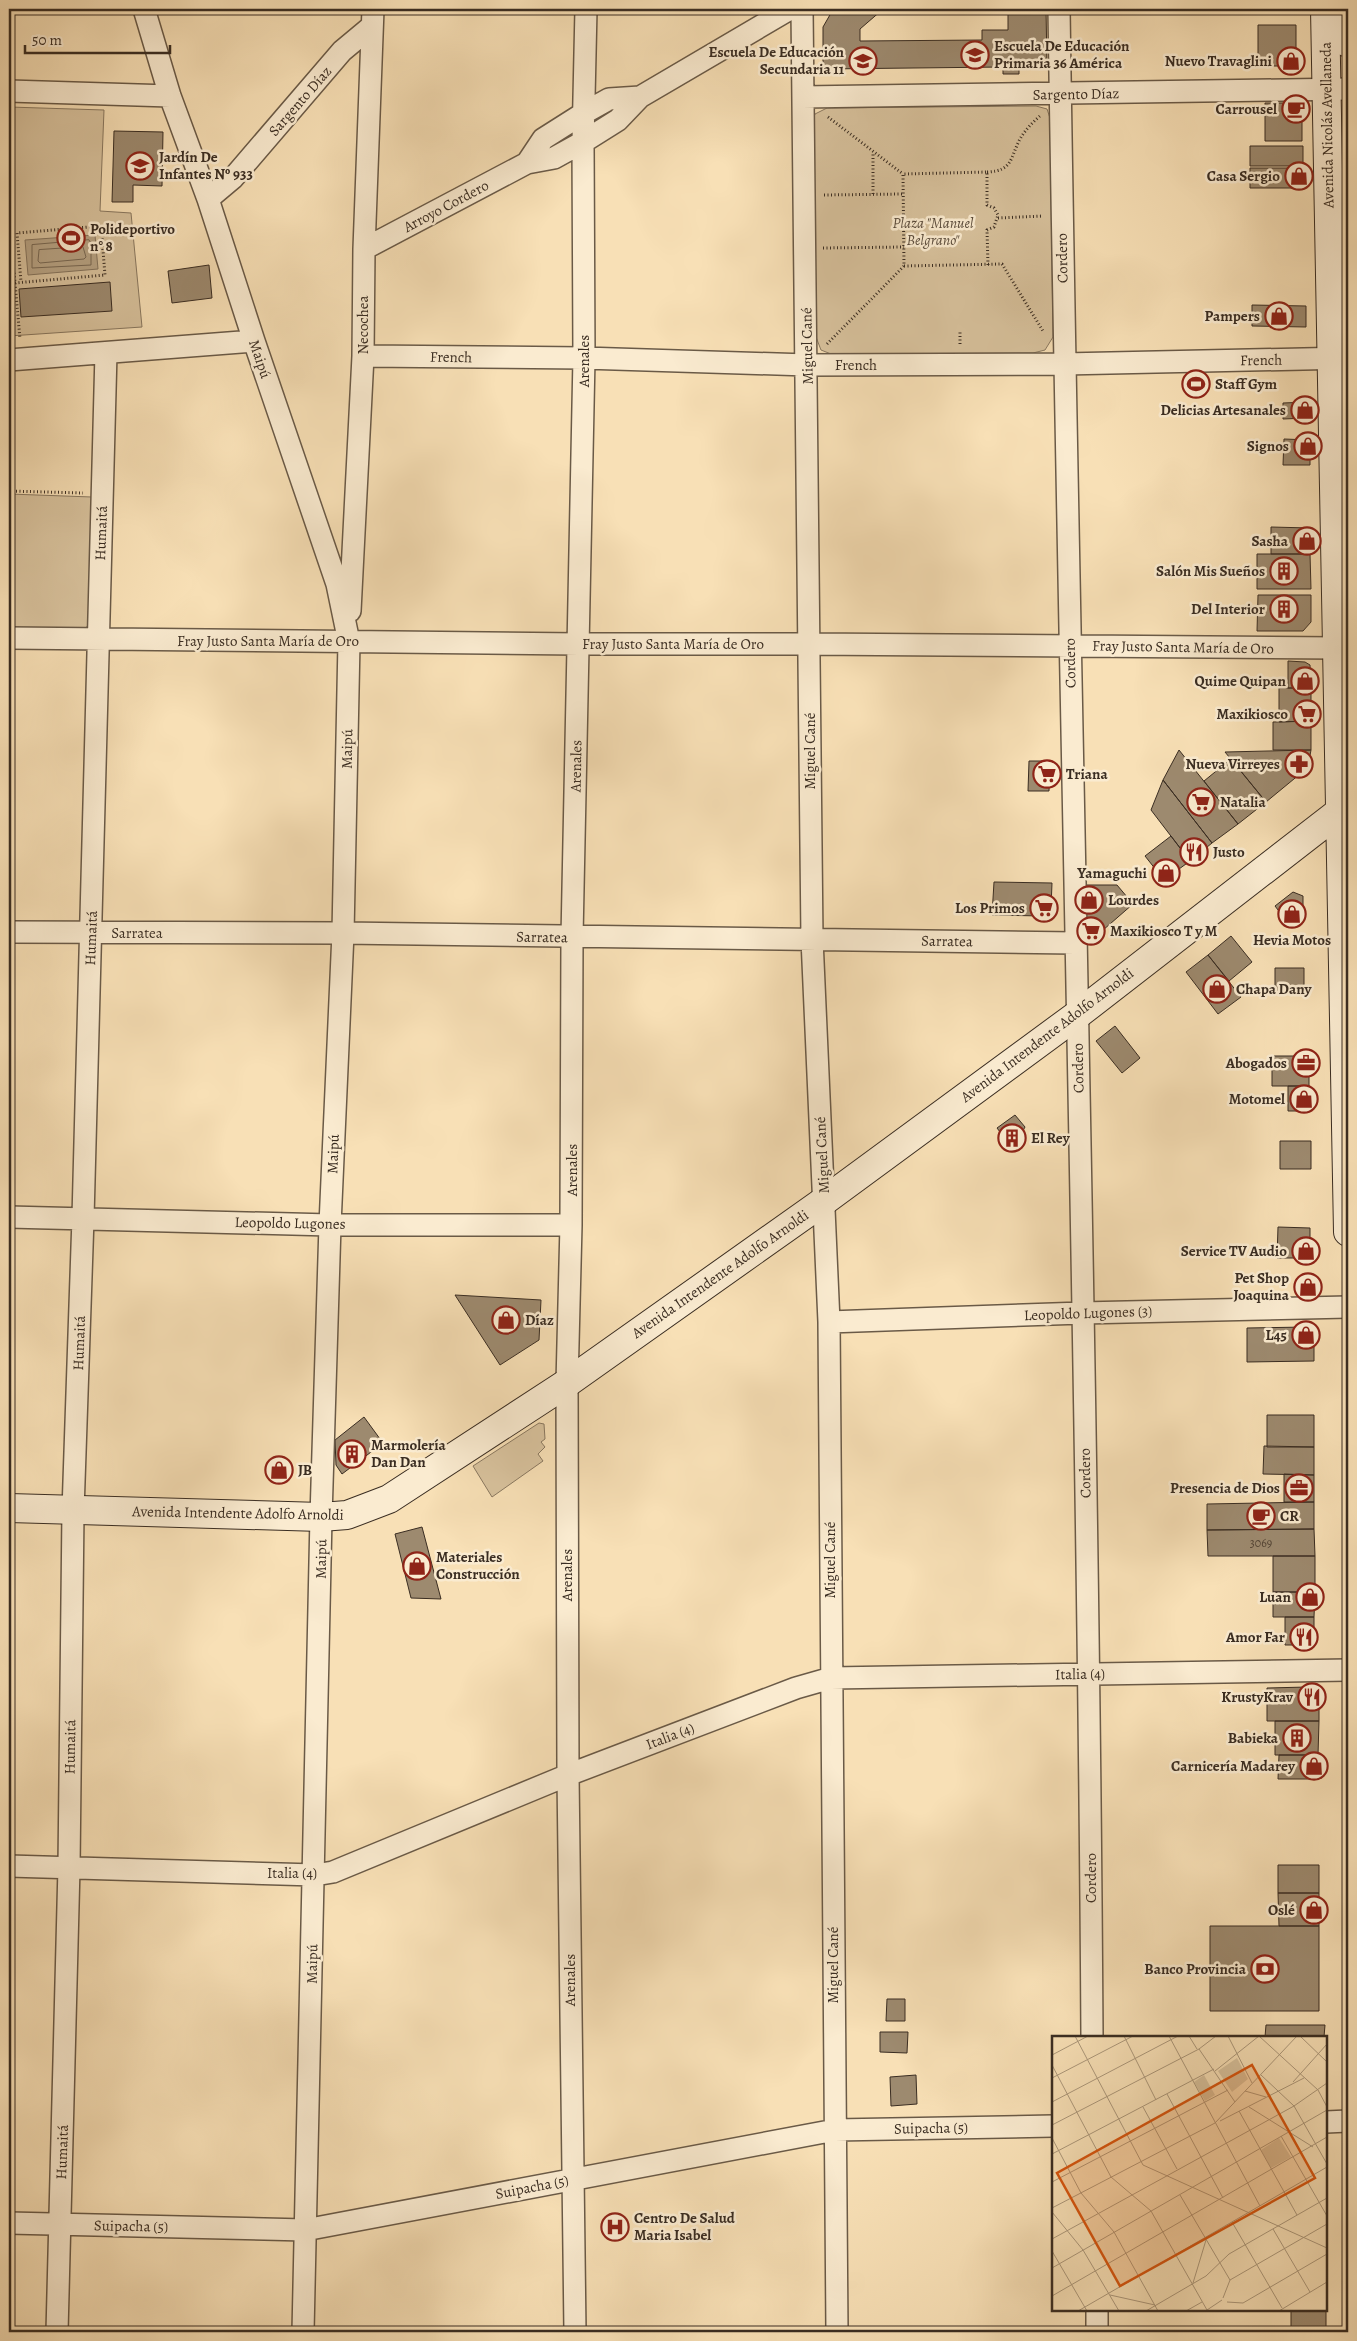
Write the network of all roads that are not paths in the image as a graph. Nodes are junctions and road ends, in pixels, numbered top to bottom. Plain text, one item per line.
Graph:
1 (144, 9) edge
2 (586, 9) edge
3 (790, 9) edge
4 (802, 9) edge
5 (1060, 9) edge
6 (1325, 9) edge
7 (1348, 9) edge
8 (372, 17) edge
9 (1348, 43) edge
10 (1337, 90) edge
11 (9, 91) edge
12 (1061, 94) junction
13 (170, 96) junction
14 (640, 96) junction
15 (803, 97) junction
16 (584, 113) junction
17 (583, 142) junction
18 (527, 162) junction
19 (208, 199) junction
20 (364, 249) junction
21 (254, 341) junction
22 (106, 353) junction
23 (364, 356) junction
24 (584, 358) junction
25 (1340, 359) edge
26 (15, 360) edge
27 (1064, 364) junction
28 (807, 365) junction
29 (9, 638) edge
30 (99, 640) junction
31 (349, 642) junction
32 (579, 644) junction
33 (809, 644) junction
34 (1070, 646) junction
35 (1338, 648) junction
36 (1345, 808) edge
37 (9, 932) edge
38 (91, 933) junction
39 (343, 933) junction
40 (572, 937) junction
41 (812, 939) junction
42 (1075, 943) junction
43 (1346, 984) edge
44 (1077, 1015) junction
45 (824, 1201) junction
46 (9, 1217) edge
47 (83, 1218) junction
48 (330, 1224) junction
49 (571, 1225) junction
50 (1348, 1232) edge
51 (1348, 1307) edge
52 (1082, 1313) junction
53 (829, 1322) junction
54 (567, 1383) junction
55 (9, 1508) edge
56 (73, 1511) junction
57 (322, 1517) junction
58 (1348, 1670) edge
59 (1090, 1674) junction
60 (831, 1678) junction
61 (568, 1775) junction
62 (9, 1866) edge
63 (69, 1867) junction
64 (315, 1875) junction
65 (1092, 2036) edge
66 (1348, 2121) edge
67 (1327, 2122) edge
68 (1052, 2126) edge
69 (835, 2130) junction
70 (572, 2180) junction
71 (9, 2223) edge
72 (60, 2224) junction
73 (305, 2230) junction
74 (1097, 2311) edge
75 (57, 2332) edge
76 (303, 2332) edge
77 (575, 2332) edge
78 (837, 2332) edge
79 (1097, 2332) edge

1 - 13 street, Maipú
2 - 16 street, Arenales
3 - 14 street, Arroyo Cordero
4 - 15 street, Miguel Cané
5 - 12 street, Cordero
6 - 10 main road, Avenida Nicolás Avellaneda
7 - 9 main road, Avenida Nicolás Avellaneda
8 - 19 street, Sargento Díaz
8 - 20 street, Necochea
10 - 12 street, Sargento Díaz
10 - 25 main road, Avenida Nicolás Avellaneda
11 - 13 street
12 - 15 street, Sargento Díaz
12 - 27 street, Cordero
13 - 19 street, Maipú
14 - 16 street, Arroyo Cordero
14 - 17 street, Arroyo Cordero
15 - 28 street, Miguel Cané
16 - 17 street, Arenales
16 - 18 street, Arroyo Cordero
17 - 18 street, Arroyo Cordero
17 - 24 street, Arenales
18 - 20 street, Arroyo Cordero
19 - 21 street, Maipú
20 - 23 street, Necochea
21 - 22 street
21 - 31 street, Maipú
22 - 26 street
22 - 30 street, Humaitá
23 - 24 street, French
23 - 31 street, Necochea
24 - 28 street, French
24 - 32 street, Arenales
25 - 27 street, French
25 - 35 main road, Avenida Nicolás Avellaneda
27 - 28 street, French
27 - 34 street, Cordero
28 - 33 street, Miguel Cané
29 - 30 street, Fray Justo Santa María de Oro
30 - 31 street, Fray Justo Santa María de Oro
30 - 38 street, Humaitá
31 - 32 street, Fray Justo Santa María de Oro
31 - 39 street, Maipú
32 - 33 street, Fray Justo Santa María de Oro
32 - 40 street, Arenales
33 - 34 street, Fray Justo Santa María de Oro
33 - 41 street, Miguel Cané
34 - 35 street, Fray Justo Santa María de Oro
34 - 42 street, Cordero
35 - 36 main road, Avenida Nicolás Avellaneda
36 - 43 main road, Avenida Nicolás Avellaneda
36 - 44 main road, Avenida Intendente Adolfo Arnoldi
37 - 38 street, Sarratea
38 - 39 street, Sarratea
38 - 47 street, Humaitá
39 - 40 street, Sarratea
39 - 48 street, Maipú
40 - 41 street, Sarratea
40 - 49 street, Arenales
41 - 42 street, Sarratea
41 - 45 street, Miguel Cané
42 - 44 street, Cordero
43 - 50 main road, Avenida Nicolás Avellaneda
44 - 45 main road, Avenida Intendente Adolfo Arnoldi
44 - 52 street, Cordero
45 - 53 street, Miguel Cané
45 - 54 main road, Avenida Intendente Adolfo Arnoldi
46 - 47 street, Leopoldo Lugones
47 - 48 street, Leopoldo Lugones
47 - 56 street, Humaitá
48 - 49 street, Leopoldo Lugones
48 - 57 street, Maipú
49 - 54 street, Arenales
51 - 52 street, Leopoldo Lugones (3)
52 - 53 street, Leopoldo Lugones (3)
52 - 59 street, Cordero
53 - 60 street, Miguel Cané
54 - 57 main road, Avenida Intendente Adolfo Arnoldi
54 - 61 street, Arenales
55 - 56 main road, Avenida Intendente Adolfo Arnoldi
56 - 57 main road, Avenida Intendente Adolfo Arnoldi
56 - 63 street, Humaitá
57 - 64 street, Maipú
58 - 59 street, Italia (4)
59 - 60 street, Italia (4)
59 - 65 street, Cordero
60 - 61 street, Italia (4)
60 - 69 street, Miguel Cané
61 - 64 street, Italia (4)
61 - 70 street, Arenales
62 - 63 street, Italia (4)
63 - 64 street, Italia (4)
63 - 72 street, Humaitá
64 - 73 street, Maipú
66 - 67 street
68 - 69 street, Suipacha (5)
69 - 70 street, Suipacha (5)
69 - 78 street, Miguel Cané
70 - 73 street, Suipacha (5)
70 - 77 street, Arenales
71 - 72 street, Suipacha (5)
72 - 73 street, Suipacha (5)
72 - 75 street, Humaitá
73 - 76 street, Maipú
74 - 79 street

